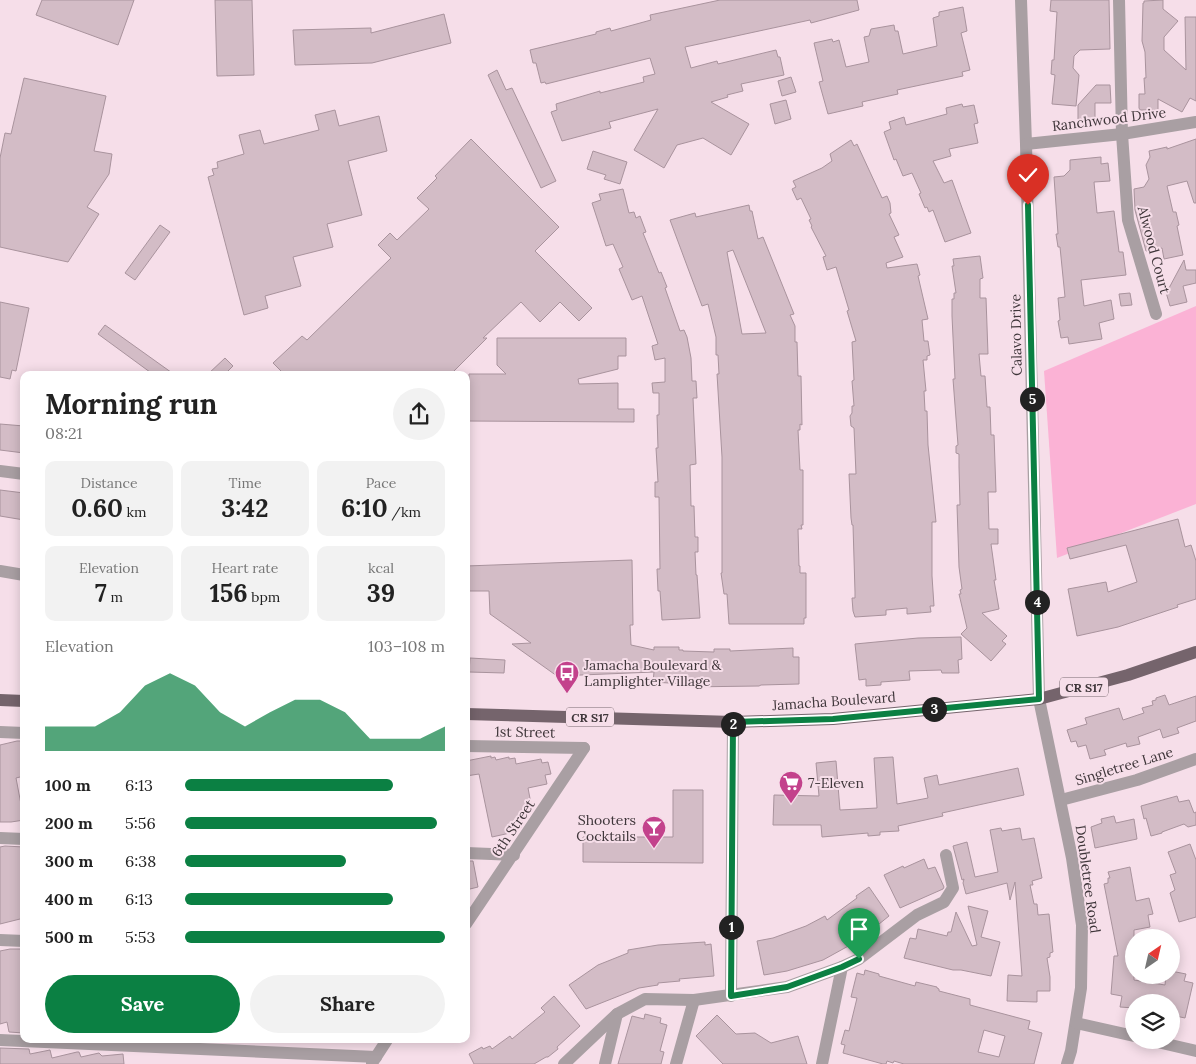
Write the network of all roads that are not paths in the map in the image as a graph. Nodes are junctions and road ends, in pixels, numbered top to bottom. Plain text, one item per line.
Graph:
1 (1021, 0) edge
2 (1119, 0) edge
3 (1196, 122) edge
4 (1122, 134) junction
5 (1026, 144) junction
6 (1156, 314) dead end
7 (0, 471) edge
8 (20, 474) edge
9 (0, 572) edge
10 (20, 574) edge
11 (1196, 652) edge
12 (1039, 699) junction
13 (0, 700) edge
14 (20, 701) edge
15 (470, 714) edge
16 (733, 722) junction
17 (0, 732) edge
18 (20, 733) edge
19 (470, 746) edge
20 (584, 748) joint
21 (1196, 759) edge
22 (1061, 800) junction
23 (0, 838) edge
24 (20, 838) edge
25 (470, 853) edge
26 (514, 855) junction
27 (946, 855) dead end
28 (470, 918) edge
29 (0, 940) edge
30 (20, 941) edge
31 (842, 967) junction
32 (731, 996) junction
33 (694, 1000) junction
34 (617, 1014) junction
35 (1076, 1023) junction
36 (1125, 1034) edge
37 (0, 1040) edge
38 (20, 1041) edge
39 (56, 1043) edge
40 (385, 1043) edge
41 (1180, 1047) edge
42 (1196, 1051) edge
43 (373, 1060) edge
44 (564, 1064) edge
45 (605, 1064) edge
46 (676, 1064) edge
47 (822, 1064) edge
48 (1067, 1064) edge

1 - 5 street, Calavo Drive
2 - 4 street, Alwood Court
3 - 4 street, Ranchwood Drive
4 - 5 street, Ranchwood Drive
4 - 6 street, Alwood Court
5 - 12 street, Calavo Drive
7 - 8 street
9 - 10 street
11 - 12 main road, Jamacha Boulevard / CR S17
12 - 16 main road, Jamacha Boulevard / CR S17
12 - 22 street, Doubletree Road
13 - 14 main road
15 - 16 main road, Jamacha Boulevard / CR S17
16 - 32 street
17 - 18 street
19 - 20 street, 1st Street
20 - 26 street, 6th Street
21 - 22 street, Singletree Lane
22 - 35 street, Doubletree Road
23 - 24 street
25 - 26 street
26 - 28 street, 6th Street
27 - 31 street
29 - 30 street
31 - 32 street
31 - 47 street
32 - 33 street
33 - 34 street
33 - 46 street
34 - 44 street
34 - 45 street
35 - 36 street
35 - 48 street, Doubletree Road
37 - 38 street
39 - 43 street
40 - 43 street
41 - 42 street

